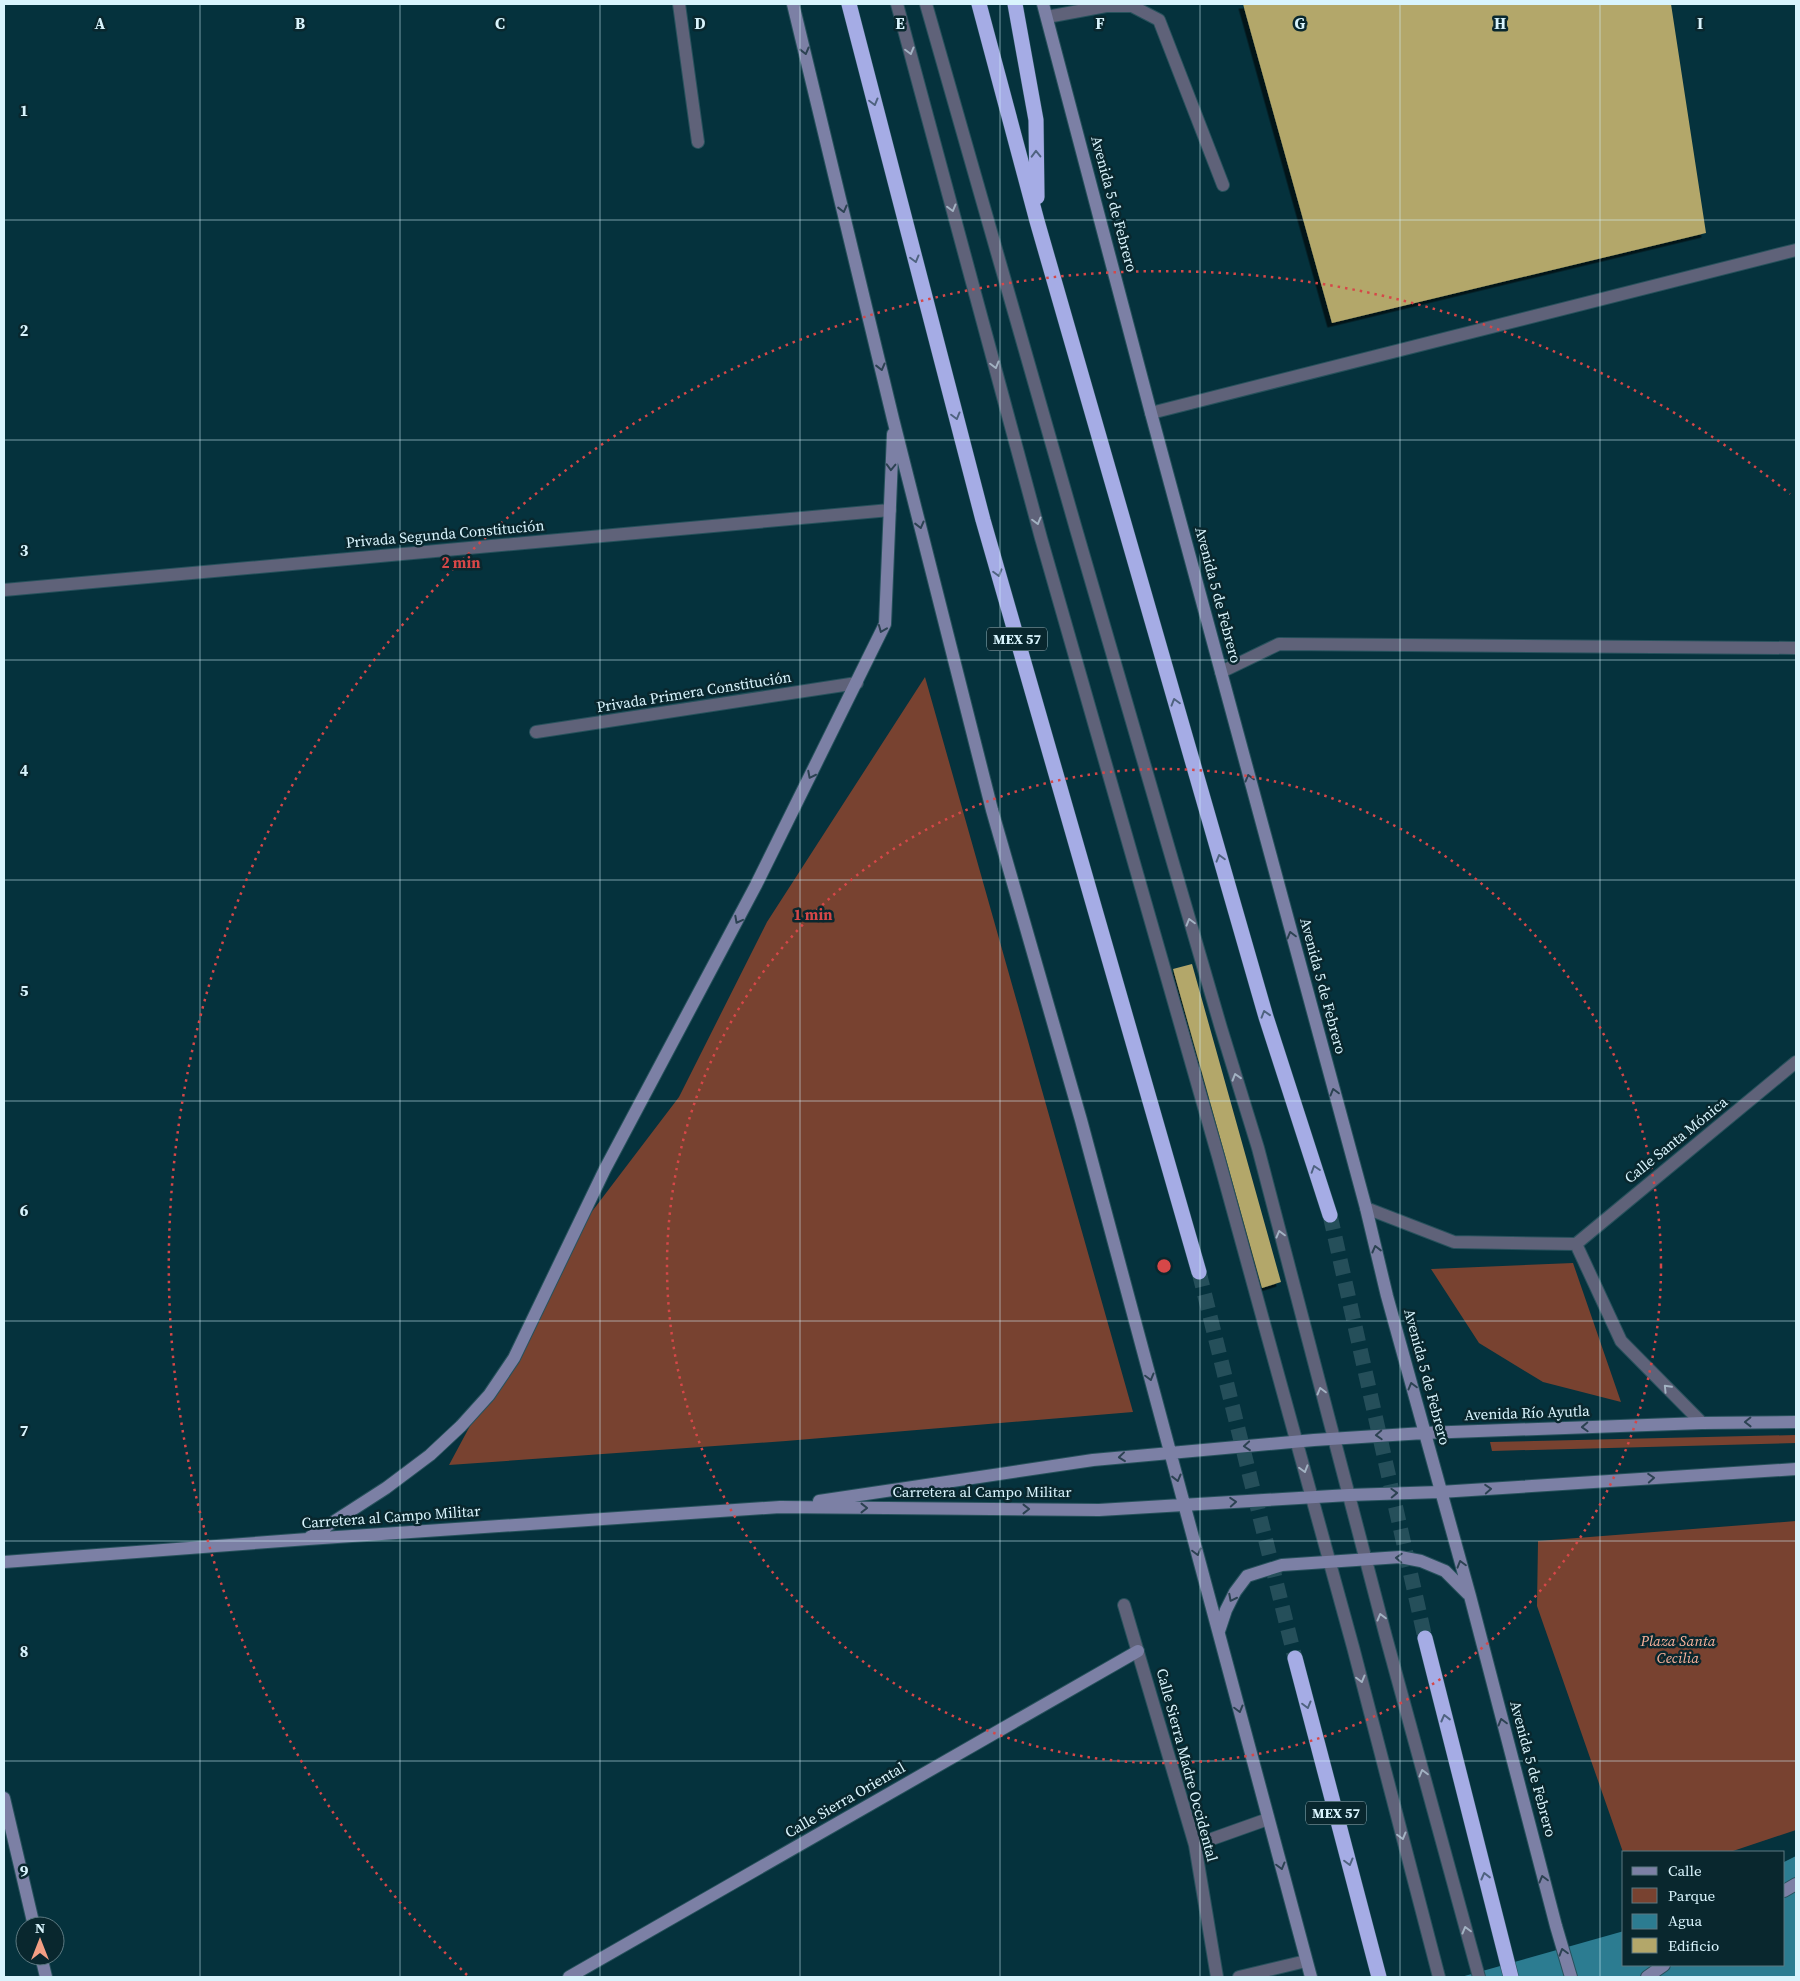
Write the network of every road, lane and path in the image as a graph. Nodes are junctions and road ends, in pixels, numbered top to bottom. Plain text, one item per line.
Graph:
1 (679, 4) edge
2 (793, 4) edge
3 (849, 4) edge
4 (897, 4) edge
5 (926, 4) edge
6 (979, 4) edge
7 (1015, 4) edge
8 (1043, 4) edge
9 (1047, 17) junction
10 (698, 142) dead end
11 (1224, 185) dead end
12 (1037, 221) junction
13 (1796, 250) edge
14 (1151, 413) junction
15 (893, 419) junction
16 (890, 510) junction
17 (4, 590) edge
18 (1796, 648) edge
19 (1221, 672) junction
20 (857, 683) junction
21 (536, 732) dead end
22 (1796, 1062) edge
23 (1366, 1208) junction
24 (1330, 1215) tunnel mouth
25 (1576, 1244) junction
26 (1199, 1272) tunnel mouth
27 (1796, 1422) edge
28 (1702, 1423) junction
29 (1424, 1433) junction
30 (1334, 1438) junction
31 (1296, 1442) junction
32 (1170, 1452) junction
33 (1796, 1468) edge
34 (1440, 1492) junction
35 (1349, 1495) junction
36 (1312, 1497) junction
37 (1184, 1505) junction
38 (780, 1507) junction
39 (308, 1539) junction
40 (1365, 1559) junction
41 (1329, 1561) junction
42 (4, 1562) edge
43 (1470, 1596) junction
44 (1124, 1605) dead end
45 (1219, 1632) junction
46 (1425, 1638) tunnel mouth
47 (1138, 1652) junction
48 (1295, 1658) tunnel mouth
49 (4, 1798) edge
50 (1268, 1819) junction
51 (1195, 1845) junction
52 (1796, 1884) edge
53 (1785, 1890) edge
54 (32, 1916) edge
55 (1306, 1961) junction
56 (1663, 1966) edge
57 (569, 1977) edge
58 (1217, 1977) edge
59 (1239, 1977) edge
60 (1311, 1977) edge
61 (1379, 1977) edge
62 (1439, 1977) edge
63 (1479, 1977) edge
64 (1511, 1977) edge
65 (1571, 1977) edge
66 (1647, 1977) edge

1 - 10 street
2 -> 15 main road
3 -> 26 highway, MEX 57
4 -> 31 street
30 -> 5 street
6 - 12 highway
12 -> 7 highway
8 - 9 main road, Avenida 5 de Febrero
9 - 11 street
9 - 14 main road, Avenida 5 de Febrero
24 -> 12 highway
13 - 14 street
14 - 19 main road, Avenida 5 de Febrero
15 -> 16 main road
15 -> 32 main road
16 - 17 street, Privada Segunda Constitución
16 -> 20 main road
18 - 19 street
23 -> 19 main road, Avenida 5 de Febrero
20 - 21 street, Privada Primera Constitución
20 -> 39 main road
22 - 25 street, Calle Santa Mónica
23 - 25 street
29 -> 23 main road, Avenida 5 de Febrero
28 -> 25 street
27 -> 28 main road, Avenida Río Ayutla
28 -> 29 main road, Avenida Río Ayutla
29 -> 30 main road, Avenida Río Ayutla
29 - 34 main road, Avenida 5 de Febrero
30 - 31 main road, Avenida Río Ayutla
30 - 35 street
31 -> 32 main road, Avenida Río Ayutla
31 -> 36 street
32 -> 37 main road
32 -> 38 main road, Carretera al Campo Militar
34 -> 33 main road
35 -> 34 main road
43 -> 34 main road, Avenida 5 de Febrero
35 - 36 main road
35 - 40 street
37 -> 36 main road
36 - 41 street
38 -> 37 main road, Carretera al Campo Militar
37 -> 45 main road
38 - 39 main road, Carretera al Campo Militar
39 - 42 main road, Carretera al Campo Militar
40 - 41 main road
43 -> 40 main road
63 -> 40 street
41 -> 45 main road
41 -> 62 street
65 -> 43 main road, Avenida 5 de Febrero
44 - 47 street, Calle Sierra Madre Occidental
45 -> 50 main road
64 -> 46 highway
47 - 51 street, Calle Sierra Madre Occidental
47 - 57 main road, Calle Sierra Oriental
48 -> 61 highway, MEX 57
49 - 54 main road
50 - 51 street
50 -> 55 main road
51 - 58 street, Calle Sierra Madre Occidental
52 - 53 main road
55 - 59 street
55 - 60 main road
56 - 66 main road

